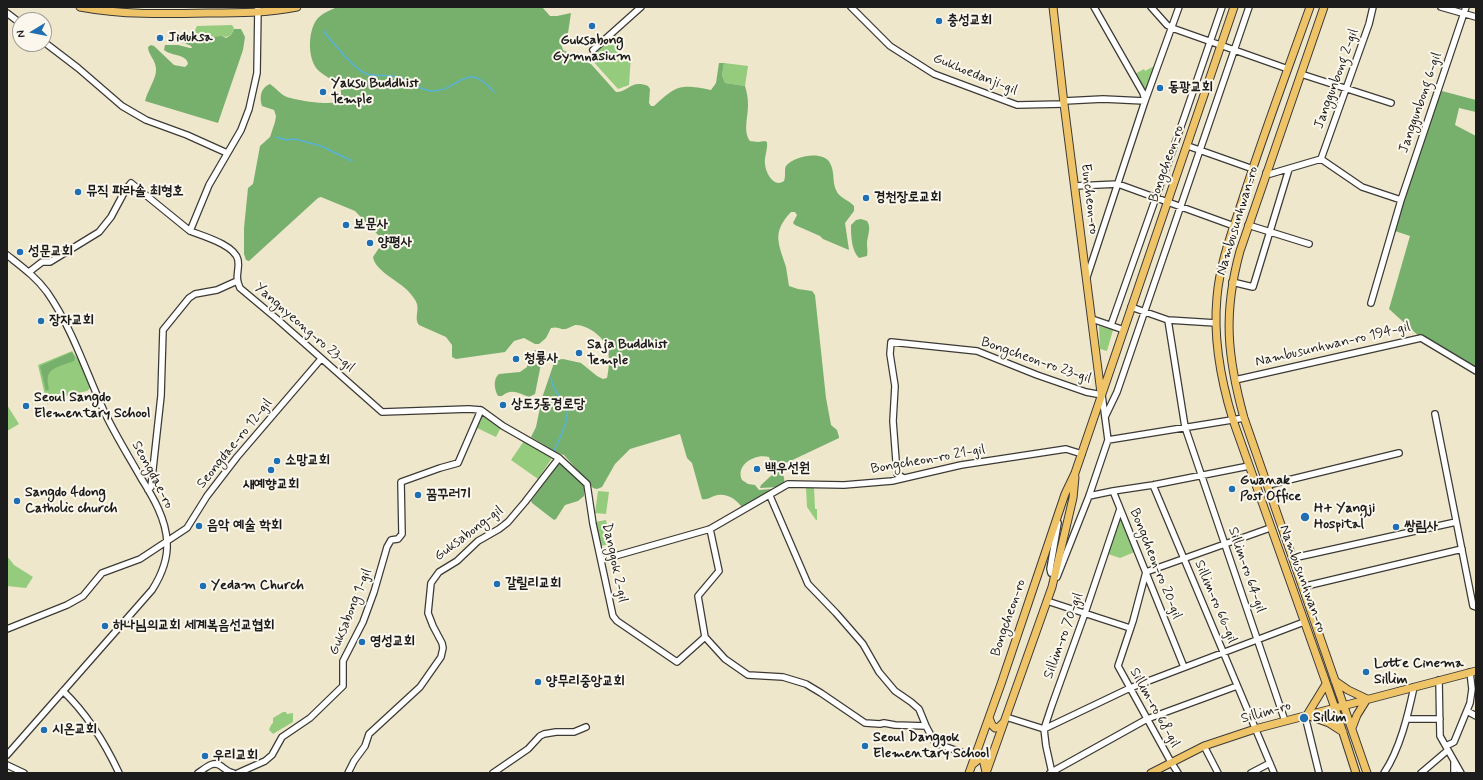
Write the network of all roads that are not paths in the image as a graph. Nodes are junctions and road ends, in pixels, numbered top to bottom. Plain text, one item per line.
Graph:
1 (85, 7) edge
2 (297, 7) edge
3 (641, 7) edge
4 (851, 7) edge
5 (1053, 7) edge
6 (1094, 7) edge
7 (1151, 7) edge
8 (1179, 7) edge
9 (1222, 7) edge
10 (1234, 7) edge
11 (1249, 7) edge
12 (1310, 7) edge
13 (1324, 7) edge
14 (1373, 7) edge
15 (1441, 7) edge
16 (1466, 7) edge
17 (258, 10) edge
18 (1464, 14) junction
19 (1476, 17) edge
20 (1172, 28) junction
21 (1209, 42) junction
22 (1221, 46) junction
23 (52, 48) edge
24 (593, 50) dead end
25 (1235, 51) junction
26 (1288, 69) junction
27 (1300, 74) junction
28 (1284, 80) junction
29 (1296, 85) junction
30 (1347, 89) junction
31 (1145, 101) junction
32 (1064, 102) junction
33 (1391, 103) dead end
34 (1188, 146) junction
35 (1201, 151) junction
36 (227, 153) junction
37 (1321, 159) junction
38 (1289, 168) junction
39 (1253, 169) junction
40 (1266, 173) junction
41 (1118, 184) junction
42 (1075, 186) junction
43 (1156, 198) junction
44 (1401, 200) junction
45 (1168, 203) junction
46 (1181, 207) junction
47 (1237, 217) junction
48 (1249, 223) junction
49 (1234, 226) junction
50 (190, 231) junction
51 (1270, 232) junction
52 (1309, 244) dead end
53 (7, 255) edge
54 (29, 272) junction
55 (1086, 278) junction
56 (237, 282) junction
57 (1232, 282) junction
58 (1371, 303) dead end
59 (1131, 307) junction
60 (1144, 312) junction
61 (1092, 319) junction
62 (1168, 320) junction
63 (1216, 323) junction
64 (1111, 325) junction
65 (1124, 330) junction
66 (321, 359) junction
67 (1476, 371) edge
68 (1235, 380) junction
69 (1102, 395) junction
70 (481, 410) junction
71 (1435, 414) dead end
72 (1105, 417) junction
73 (1244, 418) junction
74 (1233, 420) junction
75 (1185, 427) junction
76 (1108, 440) junction
77 (1399, 453) dead end
78 (1082, 454) junction
79 (559, 458) junction
80 (1249, 466) junction
81 (1076, 473) junction
82 (1202, 475) junction
83 (902, 477) junction
84 (1153, 485) junction
85 (1268, 485) junction
86 (148, 490) junction
87 (1113, 491) junction
88 (770, 496) junction
89 (1090, 496) junction
90 (1120, 508) junction
91 (1059, 512) junction
92 (1456, 522) junction
93 (1270, 528) junction
94 (710, 529) junction
95 (167, 542) junction
96 (1224, 544) junction
97 (1462, 549) junction
98 (1066, 557) junction
99 (1293, 558) junction
100 (1184, 559) junction
101 (601, 560) junction
102 (1056, 572) junction
103 (1146, 572) junction
104 (1304, 585) junction
105 (1052, 587) junction
106 (1048, 601) junction
107 (1476, 607) edge
108 (1086, 613) junction
109 (1304, 622) junction
110 (1130, 628) junction
111 (7, 629) edge
112 (705, 637) junction
113 (1257, 640) junction
114 (1223, 653) junction
115 (1184, 667) junction
116 (1473, 671) edge
117 (1334, 672) dead end
118 (1439, 680) junction
119 (1335, 681) junction
120 (1326, 684) junction
121 (1237, 686) junction
122 (1414, 687) junction
123 (1130, 688) junction
124 (1474, 689) edge
125 (63, 691) junction
126 (1367, 699) junction
127 (1344, 706) junction
128 (1335, 708) junction
129 (1466, 711) junction
130 (1306, 715) junction
131 (1476, 716) edge
132 (989, 718) junction
133 (1005, 719) junction
134 (1147, 719) junction
135 (1408, 719) junction
136 (1440, 719) junction
137 (1285, 721) junction
138 (926, 726) junction
139 (586, 727) dead end
140 (1352, 728) junction
141 (1044, 729) junction
142 (1255, 729) junction
143 (1343, 732) junction
144 (1204, 746) junction
145 (1447, 748) junction
146 (7, 755) edge
147 (975, 757) junction
148 (1454, 761) junction
149 (1171, 762) junction
150 (1270, 763) junction
151 (7, 764) edge
152 (970, 770) edge
153 (24, 773) edge
154 (119, 773) edge
155 (198, 773) edge
156 (233, 773) edge
157 (238, 773) edge
158 (348, 773) edge
159 (493, 773) edge
160 (986, 773) edge
161 (1051, 773) edge
162 (1151, 773) edge
163 (1178, 773) edge
164 (1218, 773) edge
165 (1251, 773) edge
166 (1274, 773) edge
167 (1319, 773) edge
168 (1356, 773) edge
169 (1367, 773) edge
170 (1384, 773) edge
171 (1421, 773) edge
172 (1454, 773) edge
173 (1461, 773) edge

1 - 17 main road
2 - 17 main road
3 - 24 street
4 - 32 street, Gukhoedanji-gil
5 - 32 main road, Euncheon-ro
6 - 31 street
7 - 20 street
8 - 20 street
9 - 21 street, Bongcheon-ro
10 - 22 main road, Bongcheon-ro
11 - 25 street
12 - 26 main road, Nambusunhwan-ro
13 - 27 main road, Nambusunhwan-ro
14 - 30 street, Janggunbong 2-gil
15 - 18 street
16 - 18 street, Janggunbong 6-gil
17 - 36 street
18 - 19 street
18 - 44 street, Janggunbong 6-gil
20 - 21 street
20 - 31 street
21 - 22 street
21 - 43 street, Bongcheon-ro
22 - 25 street
22 - 34 main road, Bongcheon-ro
23 - 36 street
25 - 26 street
25 - 35 street
26 - 28 main road, Nambusunhwan-ro
27 - 29 main road, Nambusunhwan-ro
27 - 30 street
28 - 29 main road
28 - 39 main road, Nambusunhwan-ro
29 - 40 main road, Nambusunhwan-ro
30 - 33 street
30 - 37 street, Janggunbong 2-gil
31 - 32 street, Gukhoedanji-gil
31 - 41 street
32 - 42 main road, Euncheon-ro
34 - 35 street, Nambusunhwan-ro
34 - 45 main road, Bongcheon-ro
35 - 39 street, Nambusunhwan-ro
35 - 46 street
36 - 50 street
37 - 38 street
37 - 44 street
38 - 40 street
38 - 51 street
39 - 47 main road, Nambusunhwan-ro
40 - 48 main road, Nambusunhwan-ro
41 - 42 street
41 - 43 street, Nambusunhwan-ro
41 - 55 street
42 - 55 main road, Euncheon-ro
43 - 45 street, Nambusunhwan-ro
43 - 64 street, Bongcheon-ro
44 - 58 street, Janggunbong 6-gil
45 - 46 street, Nambusunhwan-ro
45 - 59 main road, Bongcheon-ro
46 - 49 street, Nambusunhwan-ro
46 - 60 street
47 - 48 main road
47 - 49 main road, Nambusunhwan-ro
48 - 51 street
48 - 57 main road, Nambusunhwan-ro
49 - 63 main road, Nambusunhwan-ro
50 - 54 street, Yangnyeong-ro 23-gil
50 - 56 street, Yangnyeong-ro 23-gil
51 - 52 street
51 - 57 street
53 - 54 street, Seongdae-ro
54 - 86 street, Seongdae-ro
55 - 61 main road, Euncheon-ro
56 - 66 street, Yangnyeong-ro 23-gil
56 - 86 street
57 - 68 main road, Nambusunhwan-ro
59 - 60 street
59 - 65 main road, Bongcheon-ro
60 - 62 street
60 - 72 street
61 - 64 street
61 - 69 main road, Euncheon-ro
62 - 63 street
62 - 75 street, Sillim-ro 64-gil
63 - 74 main road, Nambusunhwan-ro
64 - 65 street
65 - 69 main road, Bongcheon-ro
66 - 70 street, Yangnyeong-ro 23-gil
66 - 95 street, Seongdae-ro 12-gil
67 - 68 street, Nambusunhwan-ro 194-gil
68 - 73 main road, Nambusunhwan-ro
69 - 72 street
69 - 78 main road, Bongcheon-ro
69 - 83 street, Bongcheon-ro 23-gil
70 - 79 street
70 - 157 street, Guksabong 1-gil
71 - 92 street
72 - 76 street
73 - 74 street
73 - 85 main road, Nambusunhwan-ro
74 - 75 street
74 - 80 main road, Nambusunhwan-ro
75 - 76 street
75 - 82 street, Sillim-ro 64-gil
76 - 89 street
77 - 85 street
78 - 81 main road, Bongcheon-ro
78 - 83 street, Bongcheon-ro 21-gil
79 - 101 street, Danggok 2-gil
79 - 158 street, Guksabong-gil
80 - 82 street
80 - 93 main road, Nambusunhwan-ro
81 - 91 main road, Bongcheon-ro
81 - 102 main road, Bongcheon-ro
82 - 84 street
82 - 96 street, Sillim-ro 64-gil
83 - 88 street, Bongcheon-ro 21-gil
84 - 87 street
84 - 100 street, Sillim-ro 66-gil
85 - 99 main road, Nambusunhwan-ro
86 - 95 street, Seongdae-ro
87 - 89 street
87 - 90 street, Bongcheon-ro 20-gil
88 - 94 street, Bongcheon-ro 21-gil
88 - 138 street
89 - 98 street
90 - 103 street, Bongcheon-ro 20-gil
90 - 108 street, Sillim-ro 70-gil
91 - 102 street
91 - 132 main road, Bongcheon-ro
92 - 97 street
92 - 99 street
93 - 96 street
93 - 109 main road, Nambusunhwan-ro
94 - 101 street, Bongcheon-ro 21-gil
94 - 112 street
95 - 111 street, Seongdae-ro 12-gil
95 - 125 street, Seongdae-ro
96 - 100 street
96 - 113 street, Sillim-ro 64-gil
97 - 104 street
97 - 107 street
98 - 102 street
98 - 105 street
99 - 104 main road, Nambusunhwan-ro
100 - 103 street
100 - 114 street, Sillim-ro 66-gil
101 - 112 street, Danggok 2-gil
102 - 105 main road, Bongcheon-ro
103 - 110 street, Sillim-ro 68-gil
103 - 115 street, Bongcheon-ro 20-gil
104 - 117 street, Nambusunhwan-ro
104 - 119 main road, Nambusunhwan-ro
105 - 106 main road, Bongcheon-ro
106 - 108 street
106 - 133 main road, Bongcheon-ro
108 - 110 street
108 - 141 street, Sillim-ro 70-gil
109 - 113 street
109 - 120 main road, Nambusunhwan-ro
110 - 123 street, Sillim-ro 68-gil
112 - 138 street
113 - 114 street
113 - 137 street, Sillim-ro 64-gil
114 - 115 street
114 - 121 street, Sillim-ro 66-gil
115 - 123 street
116 - 118 main road, Sillim-ro
116 - 124 street
118 - 122 main road, Sillim-ro
118 - 136 street
119 - 126 main road
119 - 127 main road, Nambusunhwan-ro
120 - 128 main road, Nambusunhwan-ro
120 - 130 main road
121 - 134 street
121 - 142 street, Sillim-ro 66-gil
122 - 126 main road, Sillim-ro
122 - 135 street
123 - 134 street, Sillim-ro 68-gil
123 - 141 street
124 - 129 street
125 - 146 street, Seongdae-ro
125 - 154 street
126 - 127 main road, Sillim-ro
126 - 140 main road
127 - 128 main road, Sillim-ro
127 - 140 main road, Nambusunhwan-ro
128 - 130 main road, Sillim-ro
128 - 143 main road, Nambusunhwan-ro
129 - 131 street
129 - 145 street
130 - 137 main road, Sillim-ro
130 - 143 main road
130 - 167 street
132 - 133 main road
132 - 147 main road, Bongcheon-ro
133 - 141 street
133 - 160 main road, Bongcheon-ro
134 - 149 street, Sillim-ro 68-gil
134 - 161 street
135 - 136 street
135 - 170 street
136 - 145 street
137 - 142 main road, Sillim-ro
138 - 147 street
139 - 159 street
140 - 169 main road, Nambusunhwan-ro
141 - 161 street, Sillim-ro 70-gil
142 - 144 main road, Sillim-ro
142 - 150 street, Sillim-ro 66-gil
143 - 168 main road, Nambusunhwan-ro
144 - 149 main road, Sillim-ro
144 - 164 street
145 - 148 street
145 - 171 street
147 - 152 main road, Bongcheon-ro
148 - 172 street
148 - 173 street
149 - 162 main road, Sillim-ro
149 - 163 street, Sillim-ro 68-gil
150 - 165 street
150 - 166 street, Sillim-ro 66-gil
151 - 153 street
152 - 160 main road
155 - 156 street

